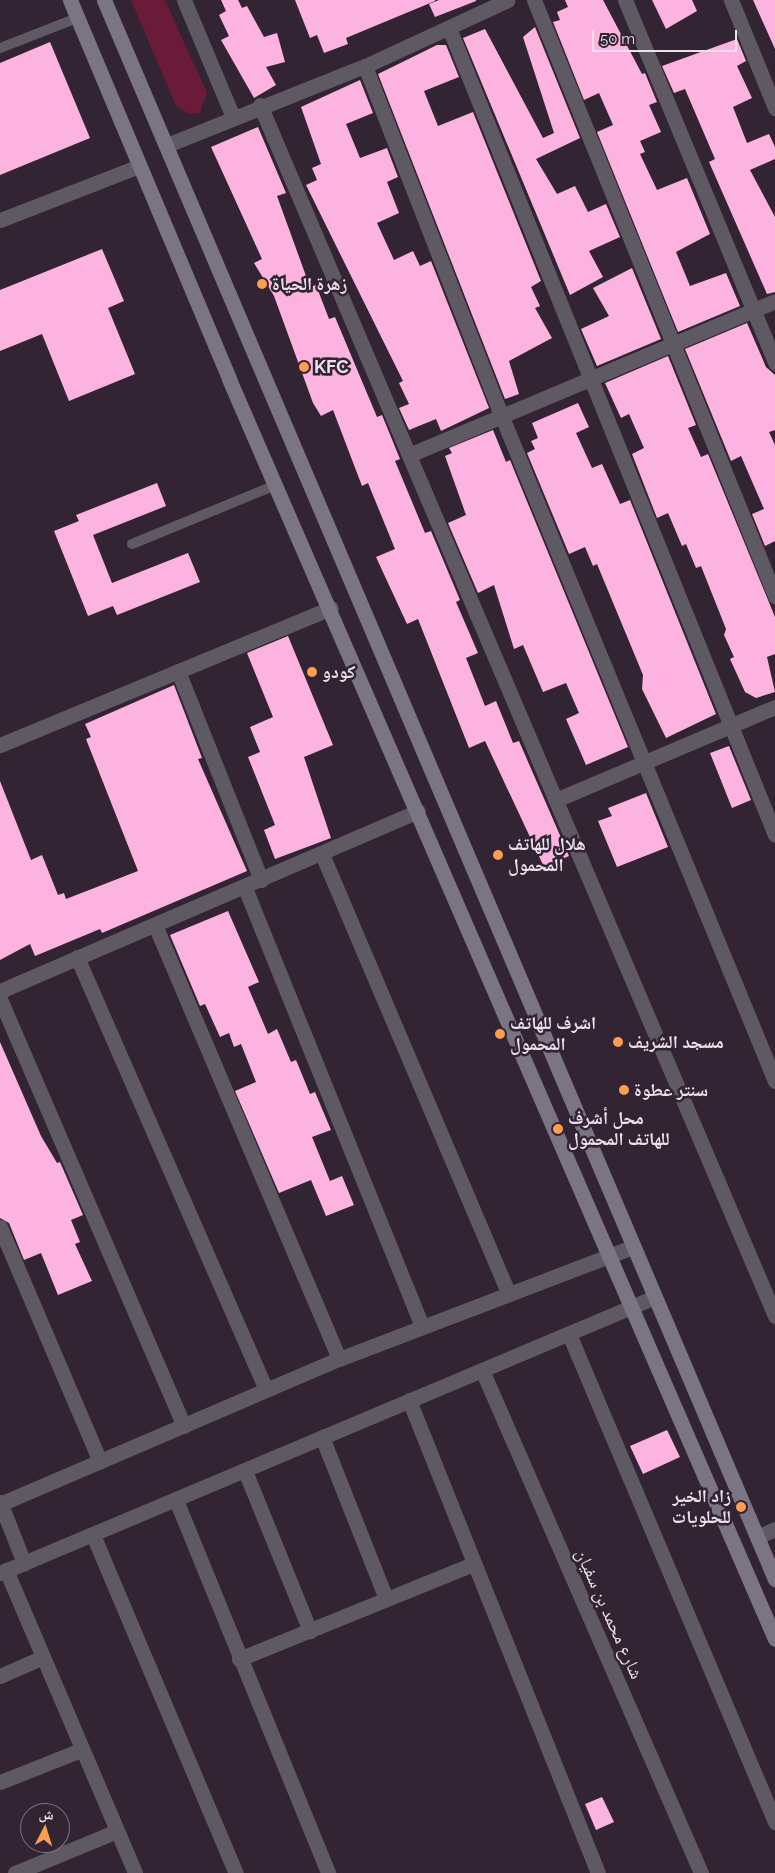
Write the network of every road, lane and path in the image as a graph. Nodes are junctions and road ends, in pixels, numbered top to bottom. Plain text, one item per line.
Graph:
1 (70, 0) edge
2 (104, 0) edge
3 (184, 0) edge
4 (508, 0) edge
5 (534, 0) edge
6 (625, 0) edge
7 (731, 0) edge
8 (77, 18) junction
9 (449, 28) junction
10 (0, 48) edge
11 (364, 66) junction
12 (260, 105) junction
13 (775, 108) edge
14 (232, 117) junction
15 (167, 146) junction
16 (139, 166) junction
17 (0, 220) edge
18 (775, 301) edge
19 (753, 309) junction
20 (672, 341) junction
21 (775, 362) edge
22 (591, 379) junction
23 (502, 417) junction
24 (409, 455) junction
25 (276, 485) junction
26 (132, 544) dead end
27 (775, 596) edge
28 (331, 608) junction
29 (178, 671) junction
30 (775, 707) edge
31 (730, 726) junction
32 (0, 745) edge
33 (645, 762) junction
34 (558, 799) junction
35 (418, 811) junction
36 (775, 835) edge
37 (322, 854) junction
38 (261, 880) junction
39 (245, 888) junction
40 (155, 925) junction
41 (77, 957) junction
42 (0, 991) edge
43 (0, 999) edge
44 (775, 1081) edge
45 (0, 1228) edge
46 (633, 1247) junction
47 (609, 1256) junction
48 (508, 1293) junction
49 (655, 1297) junction
50 (631, 1307) junction
51 (775, 1316) edge
52 (422, 1326) junction
53 (568, 1334) junction
54 (339, 1359) junction
55 (482, 1370) junction
56 (266, 1390) junction
57 (408, 1400) junction
58 (184, 1426) junction
59 (322, 1437) junction
60 (100, 1462) junction
61 (245, 1471) junction
62 (176, 1500) junction
63 (0, 1503) edge
64 (775, 1529) edge
65 (94, 1535) junction
66 (757, 1537) junction
67 (24, 1563) junction
68 (471, 1565) junction
69 (3, 1572) edge
70 (775, 1579) edge
71 (386, 1599) junction
72 (310, 1630) junction
73 (775, 1639) edge
74 (43, 1657) junction
75 (239, 1659) junction
76 (0, 1676) edge
77 (81, 1750) junction
78 (0, 1782) edge
79 (775, 1822) edge
80 (117, 1831) junction
81 (15, 1873) edge
82 (135, 1873) edge
83 (236, 1873) edge
84 (328, 1873) edge
85 (598, 1873) edge
86 (701, 1873) edge

1 - 8 street
2 - 15 street
3 - 14 street
4 - 9 street
5 - 20 street
6 - 19 street
7 - 13 street
8 - 10 lane
8 - 16 street
9 - 11 street
9 - 22 street
11 - 12 street
11 - 23 street
12 - 14 street
12 - 24 street
14 - 15 street
15 - 46 street
16 - 17 street
16 - 25 street
18 - 19 street
19 - 20 street
19 - 21 street
20 - 22 street
20 - 27 street
22 - 23 street
22 - 31 street
23 - 24 street
23 - 33 street
24 - 34 street
25 - 26 lane
25 - 28 street
28 - 29 street
28 - 35 street
29 - 32 street
29 - 38 street
30 - 31 street
31 - 33 street
31 - 36 street
33 - 34 street
33 - 44 street
34 - 51 street
35 - 37 street
35 - 47 street
37 - 38 street
37 - 48 street
38 - 39 street
39 - 40 street
39 - 52 street
40 - 41 street
40 - 54 street
41 - 42 street
41 - 56 street
43 - 58 street
45 - 60 street
46 - 47 street
46 - 49 street
47 - 48 street
47 - 50 street
48 - 52 street
49 - 50 street
49 - 66 street
50 - 53 street
50 - 73 street
52 - 54 street
53 - 55 street
53 - 79 street
54 - 56 street
55 - 57 street
55 - 86 street, شارع محمد بن سفيان
56 - 58 street
57 - 59 street
57 - 68 street
58 - 60 street
59 - 61 street
59 - 71 street
60 - 63 street
61 - 62 street
61 - 72 street
62 - 65 street
62 - 75 street
63 - 67 street
64 - 66 street
65 - 67 street
65 - 83 street
66 - 70 street
67 - 69 street
68 - 71 street
68 - 85 street
69 - 74 street
71 - 72 street
72 - 75 street
74 - 76 street
74 - 77 street
75 - 84 street
77 - 78 street
77 - 80 street
80 - 81 street
80 - 82 street

